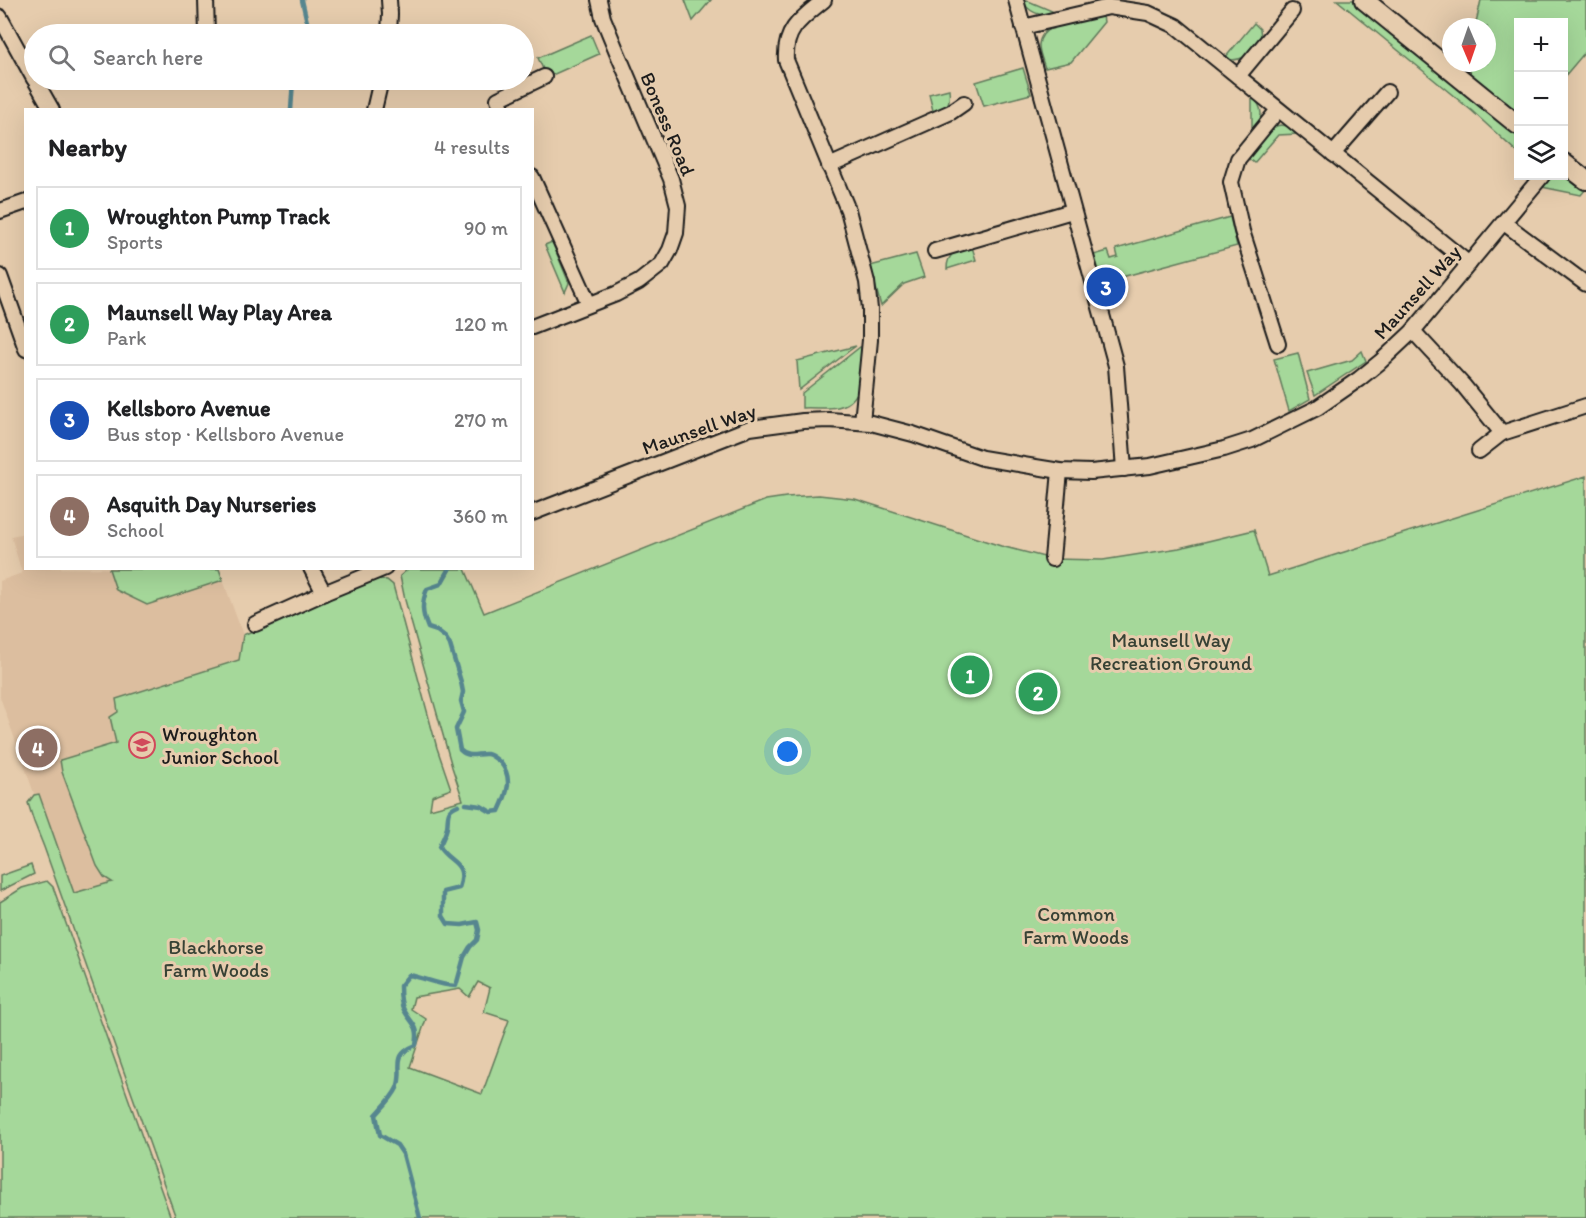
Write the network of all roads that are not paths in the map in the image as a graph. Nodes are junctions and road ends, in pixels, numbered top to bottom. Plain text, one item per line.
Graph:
1 (207, 0) edge
2 (389, 0) edge
3 (599, 0) edge
4 (824, 0) edge
5 (1016, 0) edge
6 (1364, 0) edge
7 (1109, 3) edge
8 (1292, 11) dead end
9 (0, 17) edge
10 (207, 24) edge
11 (390, 24) edge
12 (1023, 27) junction
13 (4, 37) edge
14 (24, 64) edge
15 (1238, 75) junction
16 (544, 77) dead end
17 (534, 82) edge
18 (41, 90) edge
19 (379, 90) edge
20 (517, 90) edge
21 (1387, 92) dead end
22 (964, 103) dead end
23 (51, 108) edge
24 (374, 108) edge
25 (502, 108) edge
26 (1278, 110) junction
27 (1514, 122) edge
28 (1333, 154) junction
29 (829, 165) junction
30 (1568, 167) edge
31 (1539, 180) edge
32 (1586, 180) edge
33 (534, 181) edge
34 (24, 203) edge
35 (0, 211) edge
36 (1072, 211) junction
37 (1504, 224) junction
38 (935, 251) dead end
39 (1469, 264) junction
40 (0, 276) edge
41 (1586, 284) edge
42 (589, 304) junction
43 (534, 326) edge
44 (1413, 331) junction
45 (24, 343) edge
46 (1278, 344) dead end
47 (1586, 406) edge
48 (862, 422) junction
49 (1502, 433) junction
50 (1479, 452) dead end
51 (1124, 470) junction
52 (1060, 471) junction
53 (534, 512) edge
54 (1052, 559) dead end
55 (312, 570) edge
56 (381, 570) edge
57 (324, 593) junction
58 (255, 624) dead end

1 - 10 street
2 - 11 street
3 - 42 street, Boness Road
4 - 29 street
5 - 12 street
6 - 27 main road
7 - 12 street
7 - 15 street
8 - 15 street
9 - 13 street
12 - 36 street
13 - 14 street
15 - 26 street
16 - 17 street
18 - 23 street
19 - 24 street
20 - 25 street
21 - 28 street
22 - 29 street
26 - 28 street
26 - 46 street
28 - 39 street
29 - 48 street
30 - 32 main road
31 - 37 street, Maunsell Way
33 - 42 street
34 - 35 street
36 - 38 street
36 - 51 street
37 - 39 street, Maunsell Way
37 - 41 street
39 - 44 street, Maunsell Way
40 - 45 street
42 - 43 street, Boness Road
44 - 49 street
44 - 51 street, Maunsell Way
47 - 49 street
48 - 52 street, Maunsell Way
48 - 53 street, Maunsell Way
49 - 50 street
51 - 52 street, Maunsell Way
52 - 54 street
55 - 57 street
56 - 57 street
57 - 58 street

